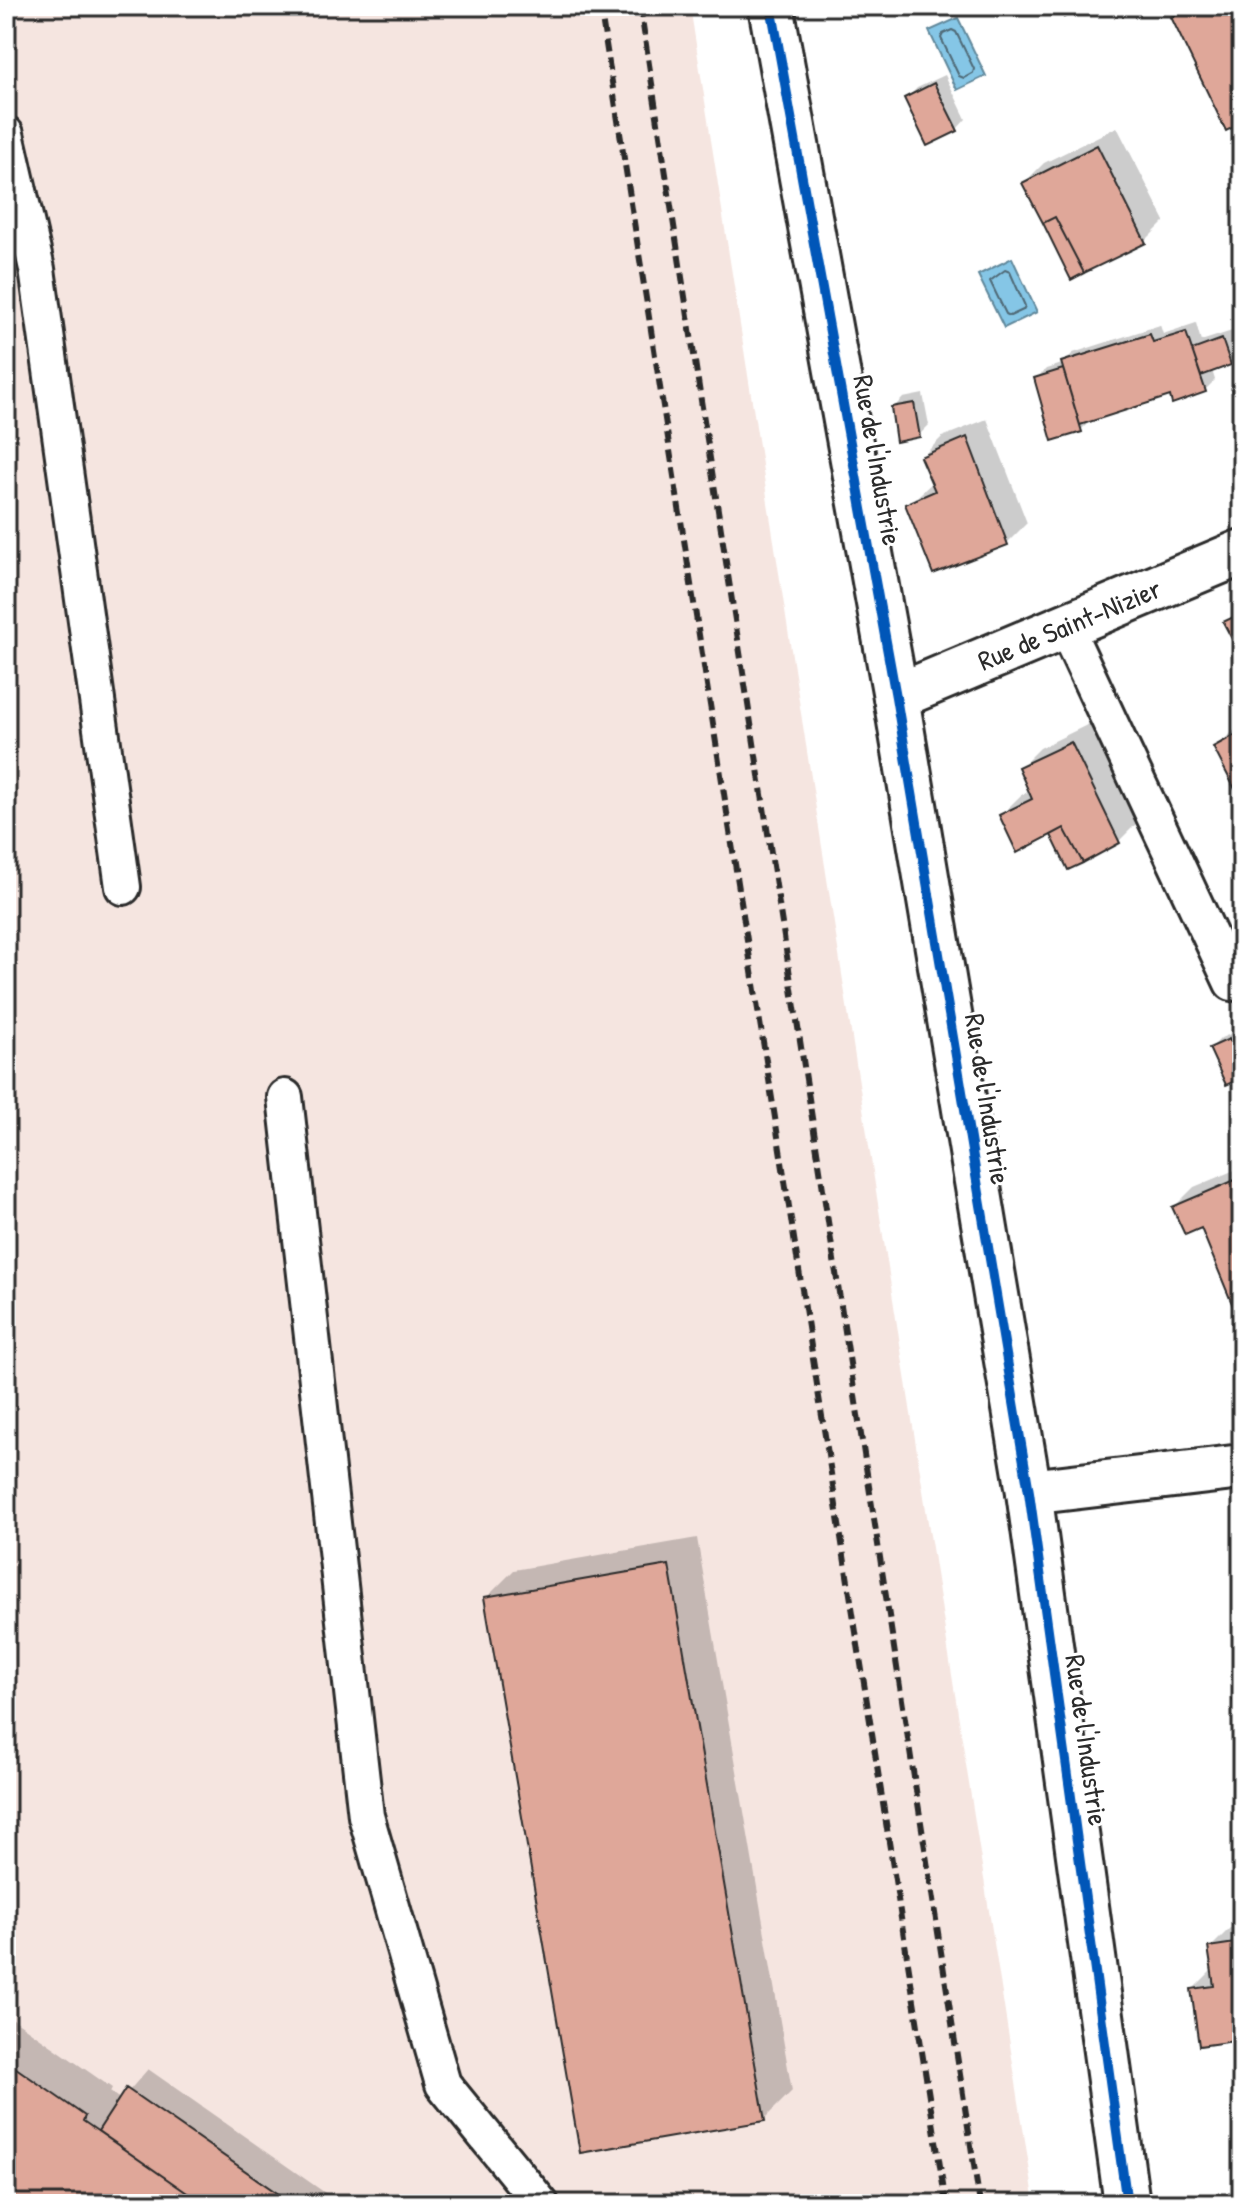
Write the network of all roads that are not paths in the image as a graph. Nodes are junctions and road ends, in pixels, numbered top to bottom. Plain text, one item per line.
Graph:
1 (771, 6) edge
2 (6, 134) edge
3 (1242, 552) edge
4 (1065, 626) junction
5 (896, 697) junction
6 (123, 887) dead end
7 (1232, 983) dead end
8 (285, 1097) dead end
9 (1242, 1467) edge
10 (1029, 1492) junction
11 (541, 2204) edge
12 (1127, 2204) edge

1 - 5 street, Rue de l'Industrie
2 - 6 lane
3 - 4 street, Rue de Saint-Nizier
4 - 5 street, Rue de Saint-Nizier
4 - 7 lane
5 - 10 street, Rue de l'Industrie
8 - 11 lane
9 - 10 street
10 - 12 street, Rue de l'Industrie

